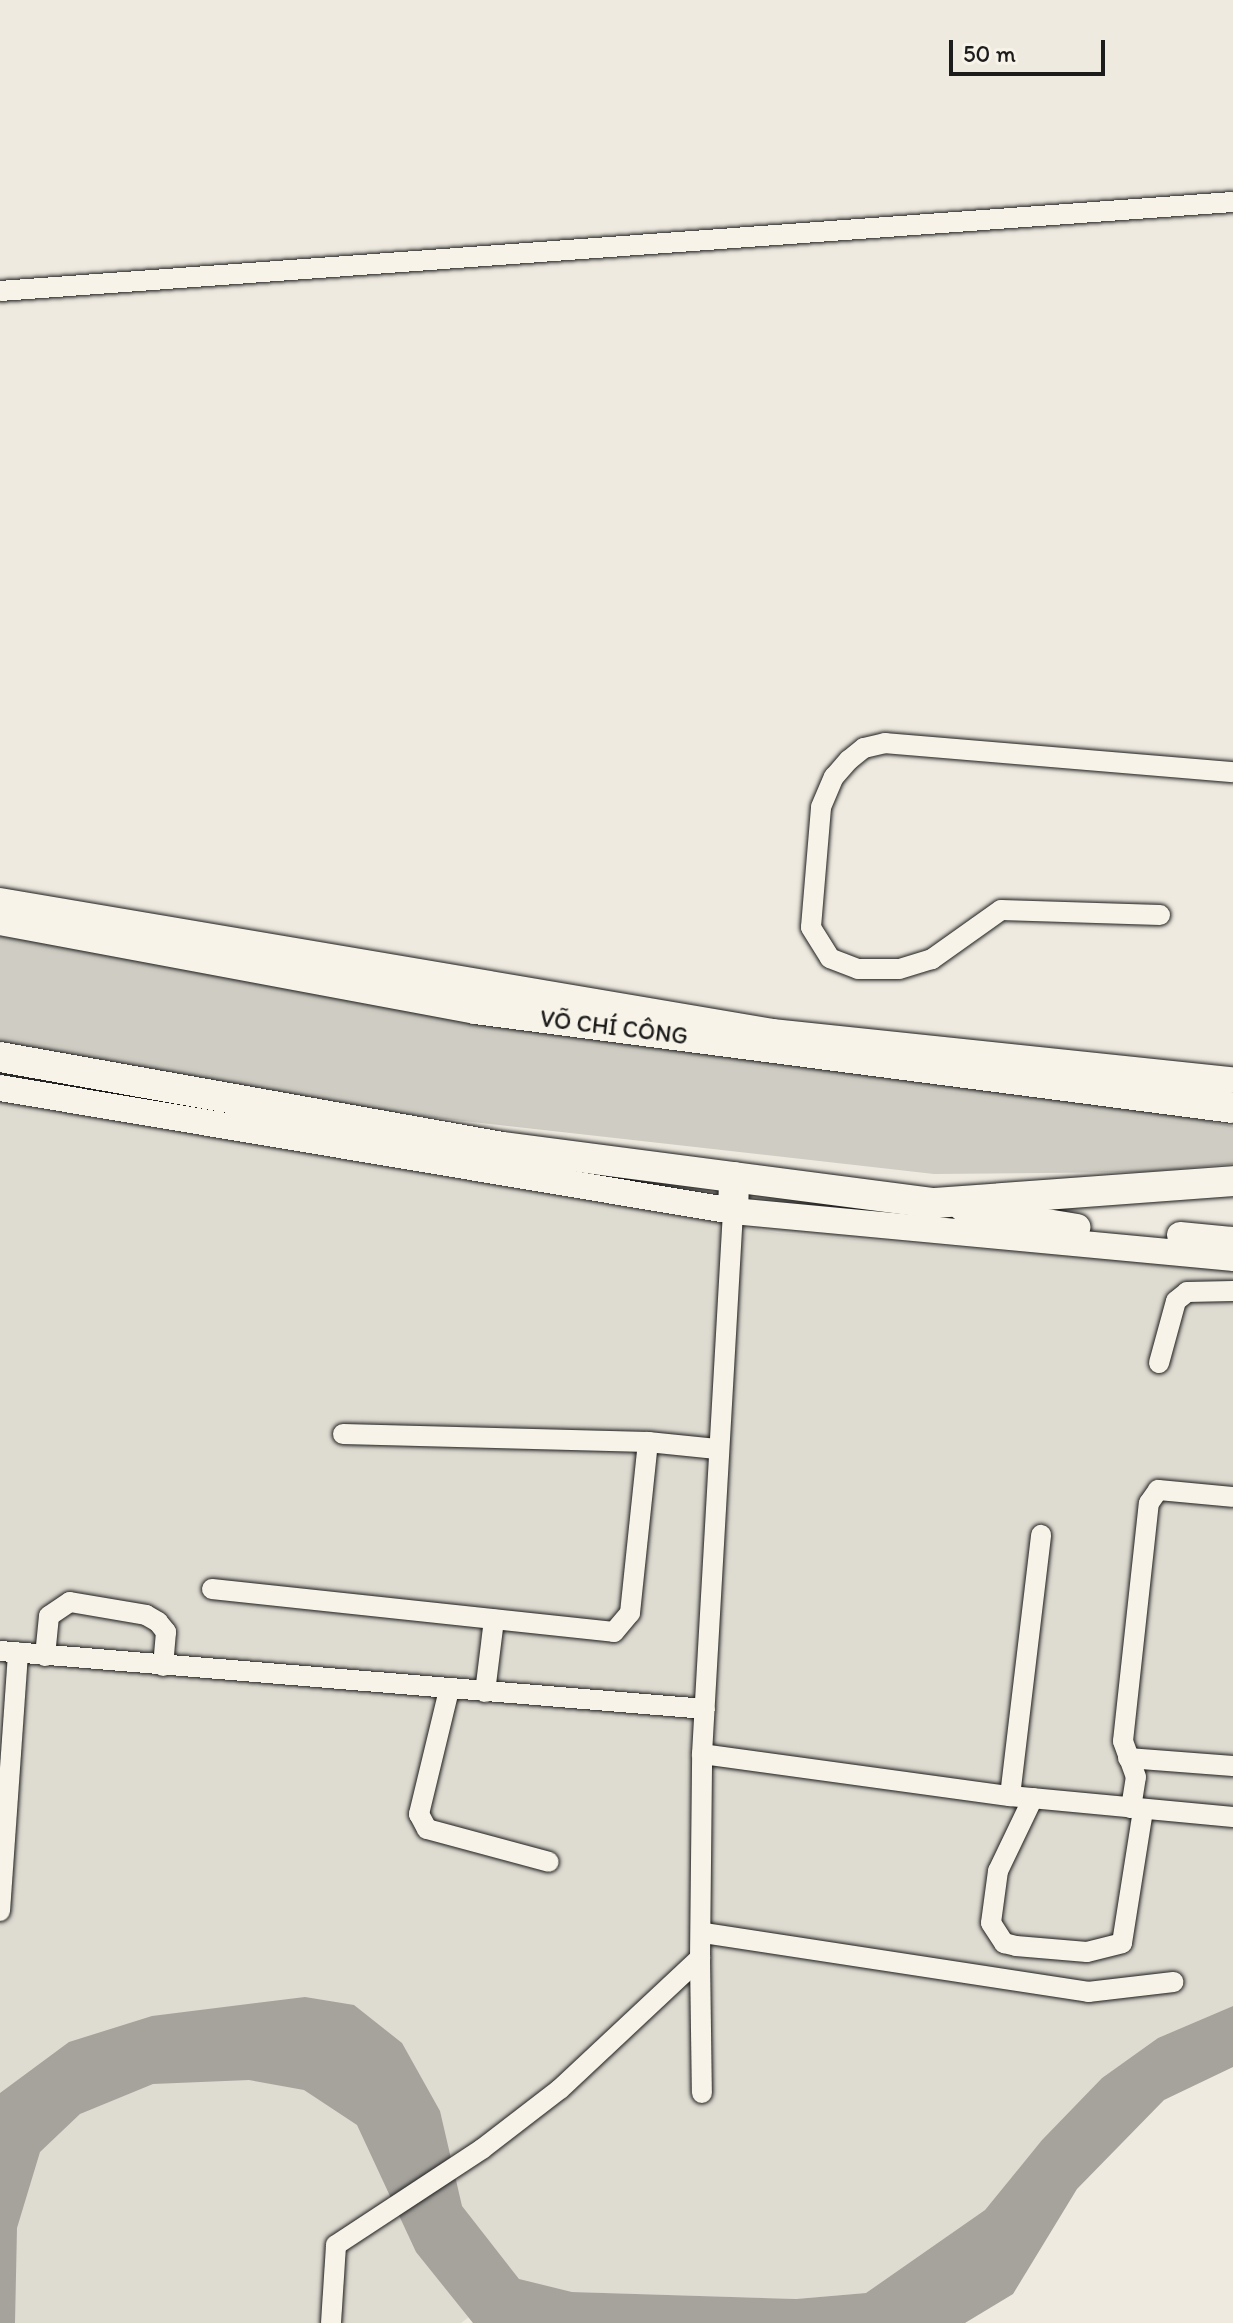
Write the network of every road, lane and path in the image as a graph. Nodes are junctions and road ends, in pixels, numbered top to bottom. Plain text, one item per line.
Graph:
1 (1233, 202) edge
2 (0, 291) edge
3 (1233, 772) edge
4 (0, 901) edge
5 (1160, 915) dead end
6 (0, 920) edge
7 (0, 1057) edge
8 (1233, 1080) edge
9 (0, 1088) edge
10 (1233, 1108) edge
11 (734, 1177) junction
12 (1233, 1181) edge
13 (935, 1203) junction
14 (733, 1211) junction
15 (1233, 1240) edge
16 (1233, 1258) edge
17 (1233, 1291) edge
18 (1159, 1363) dead end
19 (343, 1434) dead end
20 (648, 1442) junction
21 (717, 1449) junction
22 (1233, 1497) edge
23 (1041, 1535) dead end
24 (212, 1589) dead end
25 (494, 1620) junction
26 (9, 1652) edge
27 (45, 1656) junction
28 (163, 1666) junction
29 (449, 1690) junction
30 (485, 1692) junction
31 (705, 1709) junction
32 (702, 1754) junction
33 (1128, 1758) junction
34 (1233, 1766) edge
35 (1010, 1796) junction
36 (1033, 1798) junction
37 (1137, 1809) junction
38 (1233, 1817) edge
39 (549, 1862) dead end
40 (0, 1911) edge
41 (704, 1933) junction
42 (700, 1958) junction
43 (1173, 1982) dead end
44 (702, 2093) dead end
45 (331, 2323) edge

1 - 2 street
3 - 5 street
4 - 8 main road, VÕ CHÍ CÔNG
6 - 10 highway, VÕ CHÍ CÔNG
7 - 11 highway
9 - 14 main road
11 - 13 highway
11 - 14 highway
12 - 13 highway
13 - 15 main road
14 - 16 main road
14 - 21 street
17 - 18 street
19 - 20 street
20 - 21 street
20 - 25 street
21 - 31 street
22 - 33 street
23 - 35 street
24 - 25 street
25 - 30 street
26 - 27 street
26 - 40 street
27 - 28 street
27 - 28 street
28 - 29 street
29 - 30 street
29 - 39 street
30 - 31 street
31 - 32 street
32 - 35 street
32 - 41 street
33 - 34 street
33 - 37 street
35 - 36 street
36 - 37 street
36 - 37 street
37 - 38 street
41 - 42 street
41 - 43 street
42 - 44 street
42 - 45 street

